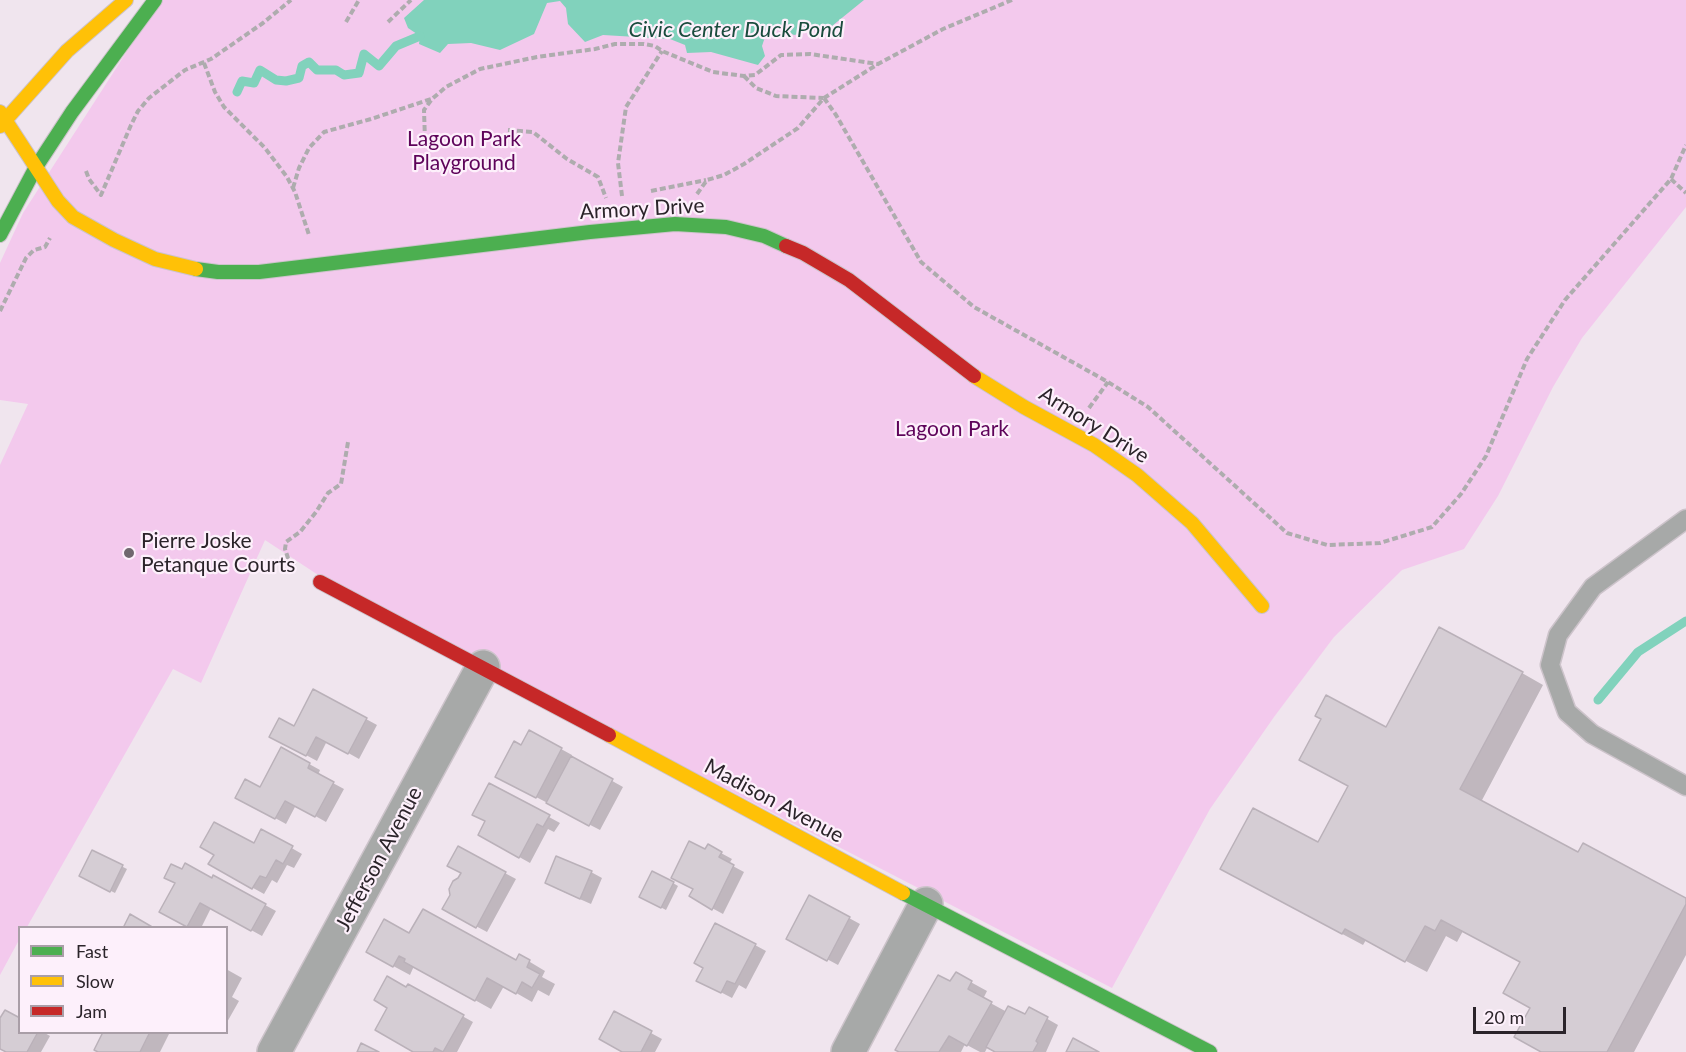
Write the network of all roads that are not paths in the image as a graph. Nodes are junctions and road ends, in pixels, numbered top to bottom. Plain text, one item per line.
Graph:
1 (126, 0) edge
2 (155, 0) edge
3 (2, 119) edge
4 (36, 167) junction
5 (0, 235) edge
6 (1686, 519) edge
7 (320, 582) road end
8 (1262, 606) dead end
9 (483, 667) junction
10 (1686, 786) edge
11 (926, 904) junction
12 (274, 1052) edge
13 (848, 1052) edge
14 (1210, 1052) edge

1 - 3 street
2 - 4 street
3 - 4 street, Armory Drive
4 - 5 street
4 - 8 street, Armory Drive
6 - 10 lane
7 - 9 street, Madison Avenue
9 - 11 street, Madison Avenue
9 - 12 street, Jefferson Avenue
11 - 13 street
11 - 14 street, Madison Avenue

